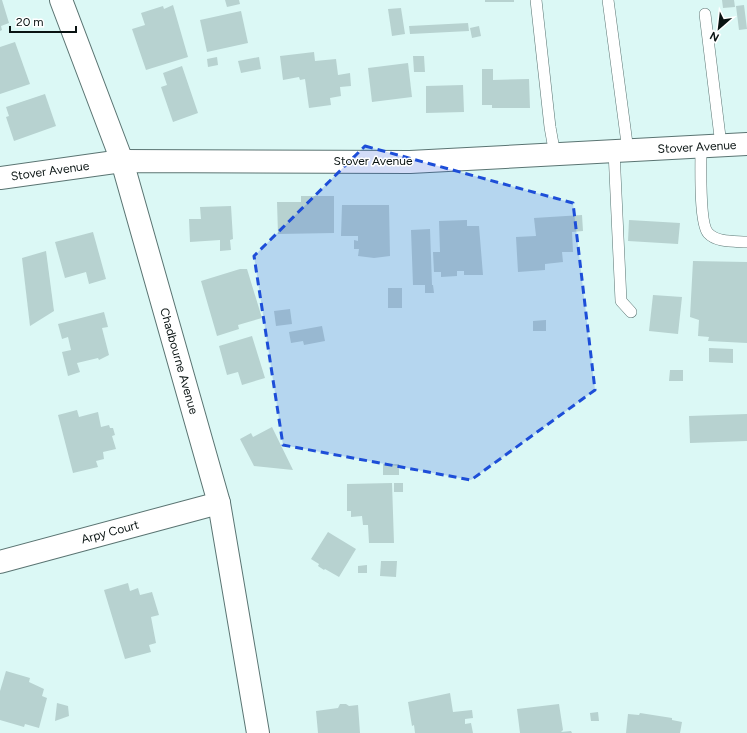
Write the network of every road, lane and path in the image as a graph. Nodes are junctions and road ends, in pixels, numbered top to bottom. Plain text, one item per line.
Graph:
1 (62, 0) edge
2 (536, 0) edge
3 (608, 0) edge
4 (705, 14) dead end
5 (747, 144) edge
6 (711, 146) junction
7 (621, 151) junction
8 (555, 155) junction
9 (122, 161) junction
10 (0, 178) edge
11 (747, 242) edge
12 (631, 312) dead end
13 (219, 503) junction
14 (0, 562) edge
15 (258, 733) edge

1 - 9 street, Chadbourne Avenue
2 - 8 lane
3 - 7 lane
4 - 6 lane
5 - 6 street, Stover Avenue
6 - 7 street, Stover Avenue
6 - 11 lane
7 - 8 street, Stover Avenue
7 - 12 lane
8 - 9 street, Stover Avenue
9 - 10 street, Stover Avenue
9 - 13 street, Chadbourne Avenue
13 - 14 street, Arpy Court
13 - 15 street, Chadbourne Avenue

